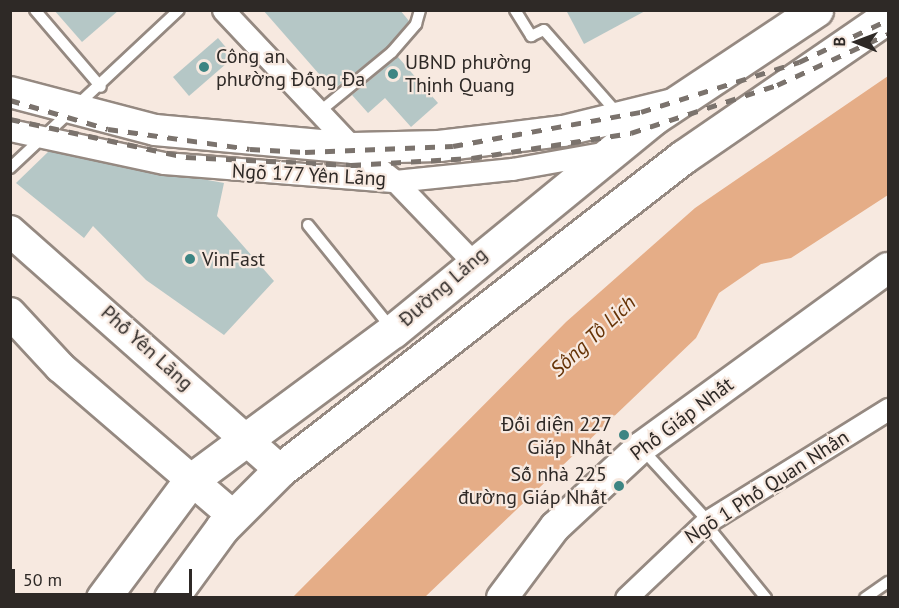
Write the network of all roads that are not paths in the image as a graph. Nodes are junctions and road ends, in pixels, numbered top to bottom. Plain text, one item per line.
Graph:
1 (35, 10) edge
2 (179, 10) edge
3 (223, 10) edge
4 (420, 10) edge
5 (514, 10) edge
6 (816, 10) edge
7 (888, 16) edge
8 (101, 87) junction
9 (10, 92) edge
10 (672, 105) junction
11 (71, 111) junction
12 (319, 112) junction
13 (621, 118) junction
14 (10, 130) edge
15 (41, 139) junction
16 (353, 148) junction
17 (610, 151) junction
18 (10, 168) edge
19 (395, 181) junction
20 (308, 225) dead end
21 (10, 231) edge
22 (472, 261) junction
23 (888, 268) edge
24 (10, 313) edge
25 (393, 331) junction
26 (888, 409) edge
27 (246, 438) junction
28 (640, 448) junction
29 (280, 470) junction
30 (190, 481) junction
31 (233, 516) junction
32 (706, 522) junction
33 (888, 582) edge
34 (103, 597) edge
35 (171, 597) edge
36 (502, 597) edge
37 (626, 597) edge
38 (766, 597) edge
39 (865, 597) edge

1 - 8 lane
2 - 8 lane
3 - 12 street
4 - 12 lane
5 - 13 lane
6 - 10 main road, Đường Láng
7 - 29 main road
8 - 11 lane
9 - 11 main road
10 - 13 main road
10 - 17 main road, Đường Láng
11 - 15 lane
11 - 16 main road
12 - 16 street
13 - 16 main road
14 - 15 street, Ngõ 177 Yên Lãng
15 - 18 lane
15 - 19 street, Ngõ 177 Yên Lãng
16 - 19 street
17 - 19 street, Ngõ 177 Yên Lãng
17 - 22 main road, Đường Láng
19 - 22 street
20 - 25 lane
21 - 27 main road, Phố Yên Lãng
22 - 25 main road, Đường Láng
23 - 28 main road, Phố Giáp Nhất
24 - 30 main road
25 - 27 main road, Đường Láng
26 - 32 street, Ngõ 1 Phố Quan Nhân
27 - 29 main road, Phố Yên Lãng
27 - 30 main road, Đường Láng
28 - 32 lane
28 - 36 main road, Phố Giáp Nhất
29 - 31 main road
30 - 31 main road
30 - 34 main road, Đường Láng
31 - 35 main road
32 - 37 street, Ngõ 1 Phố Quan Nhân
32 - 38 lane
33 - 39 lane

